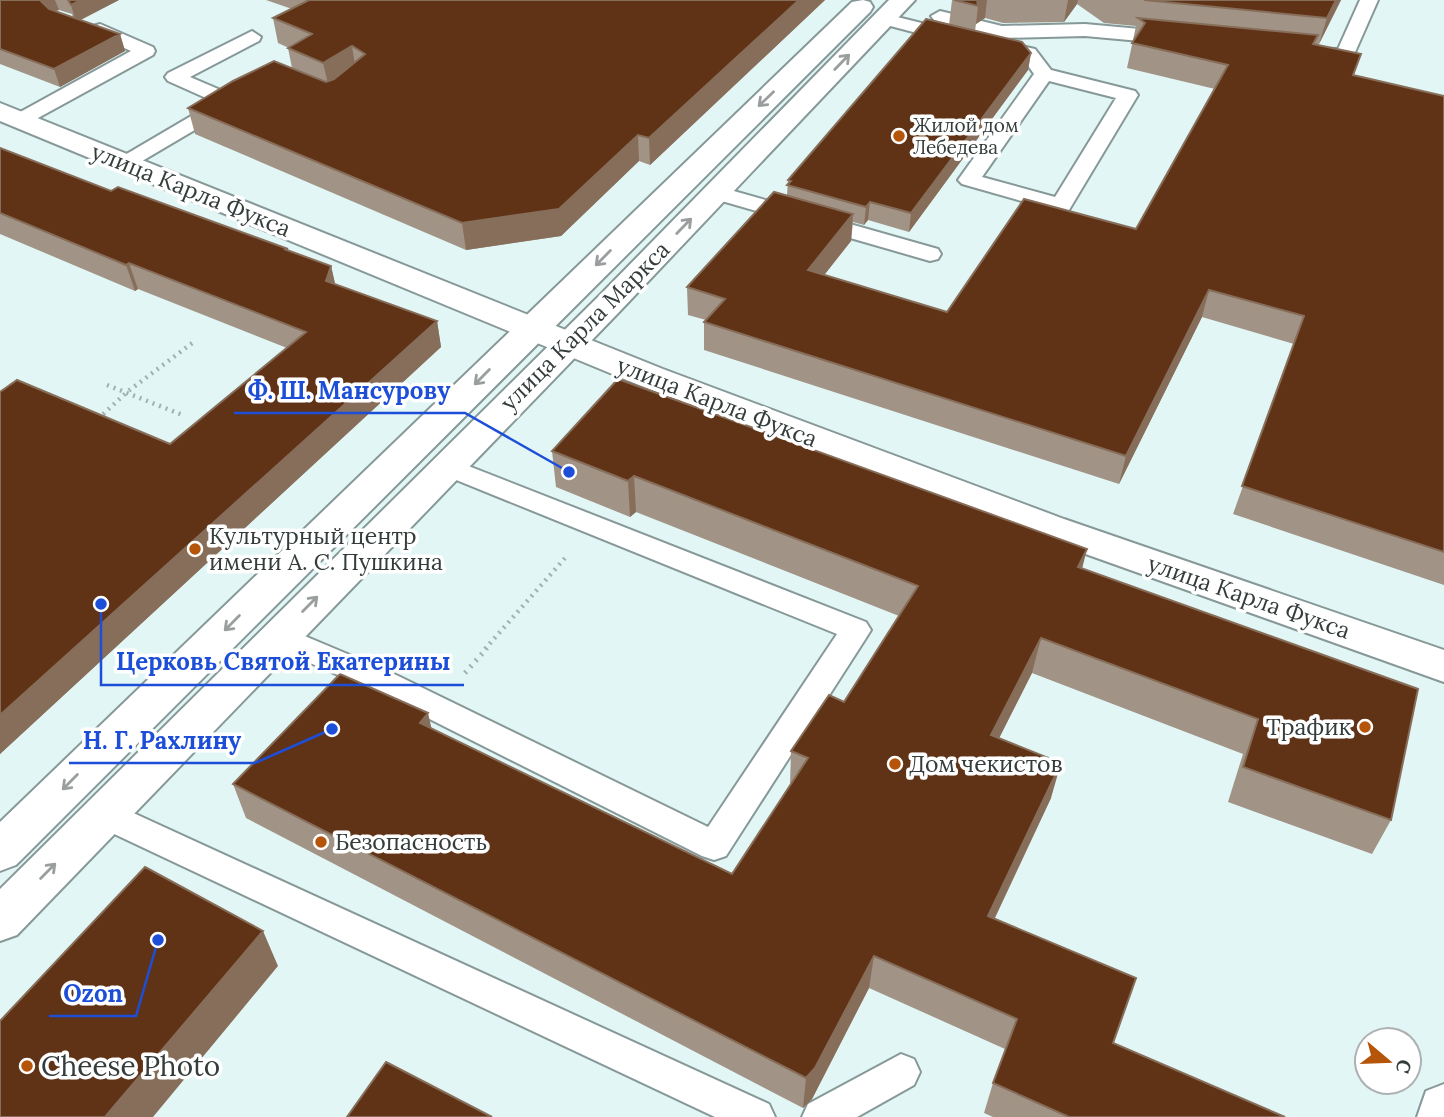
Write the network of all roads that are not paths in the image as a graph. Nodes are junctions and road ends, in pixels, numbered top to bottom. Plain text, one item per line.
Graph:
1 (1369, 0) edge
2 (888, 7) edge
3 (100, 30) edge
4 (252, 37) dead end
5 (1194, 40) edge
6 (1290, 50) edge
7 (1044, 74) junction
8 (10, 115) edge
9 (125, 163) junction
10 (716, 192) junction
11 (930, 254) dead end
12 (530, 329) junction
13 (568, 344) junction
14 (448, 467) junction
15 (278, 637) junction
16 (1444, 666) edge
17 (105, 814) junction
18 (0, 851) edge
19 (0, 920) edge
20 (901, 1072) dead end
21 (1444, 1108) edge
22 (757, 1117) edge
23 (821, 1117) edge
24 (1443, 1117) edge

1 - 6 lane
2 - 5 lane
2 - 7 lane
10 -> 2 main road, улица Карла Маркса
2 -> 12 main road, улица Карла Маркса
3 - 8 lane
4 - 9 lane
7 - 7 lane
8 - 9 main road, улица Карла Фукса
9 - 12 main road, улица Карла Фукса
10 - 11 lane
13 -> 10 main road, улица Карла Маркса
12 - 13 main road, улица Карла Фукса
12 -> 18 main road, улица Карла Маркса
13 - 14 main road, улица Карла Маркса
13 - 16 main road, улица Карла Фукса
15 -> 14 main road, улица Карла Маркса
14 - 15 lane
15 - 17 main road, улица Карла Маркса
19 -> 17 main road, улица Карла Маркса
17 - 22 lane
20 - 23 lane
21 - 24 main road

